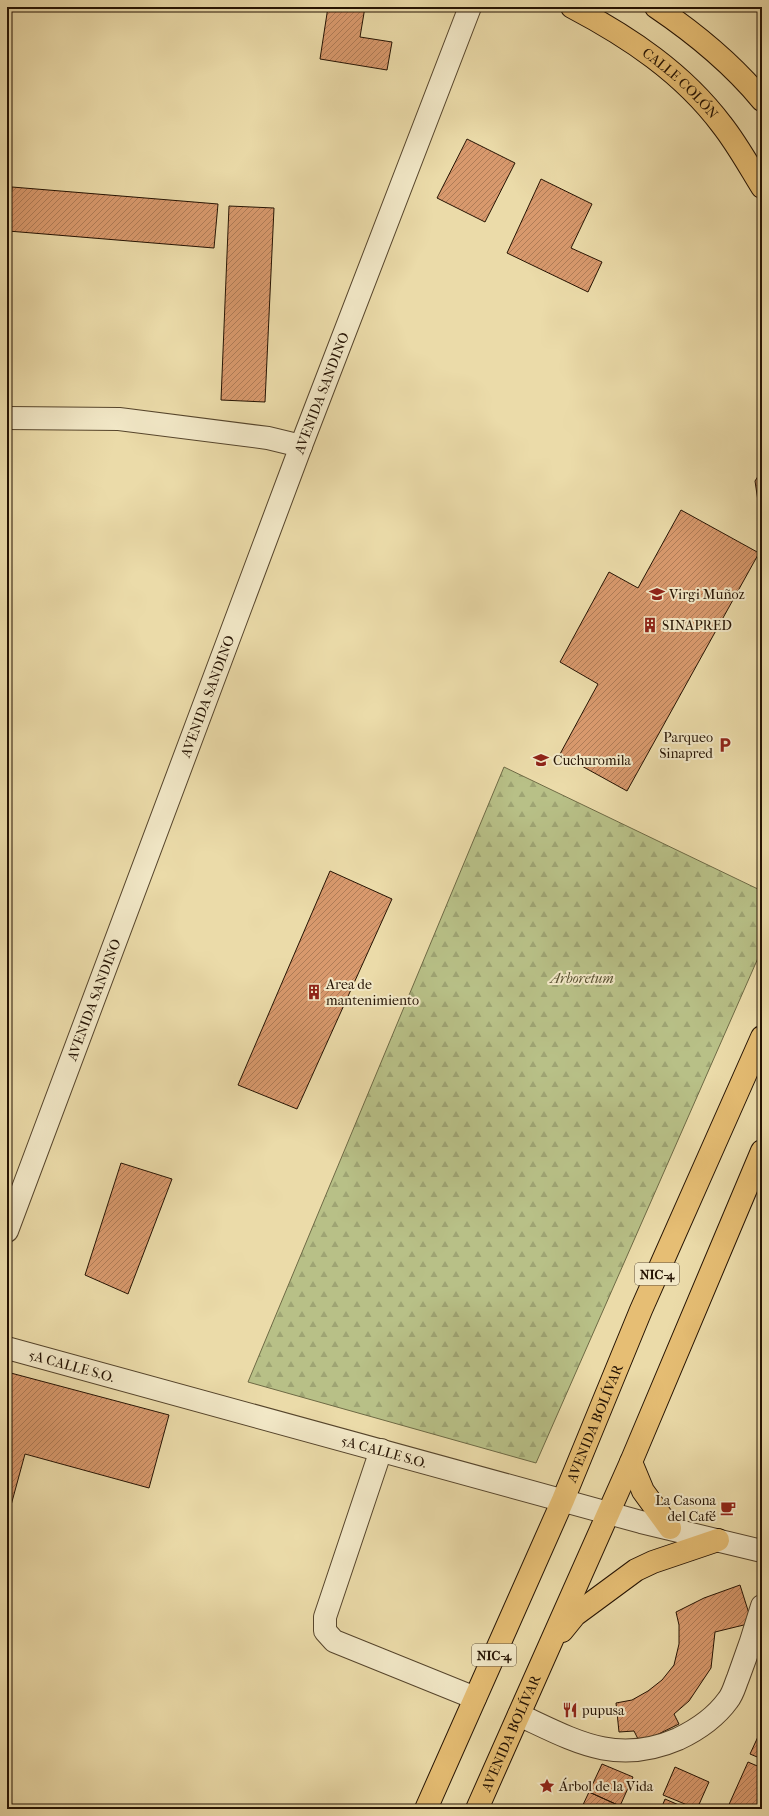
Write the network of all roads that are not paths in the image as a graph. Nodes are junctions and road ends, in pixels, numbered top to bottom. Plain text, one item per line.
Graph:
1 (470, 7) edge
2 (572, 7) edge
3 (667, 10) edge
4 (762, 100) edge
5 (762, 187) edge
6 (7, 418) edge
7 (301, 446) junction
8 (762, 1037) edge
9 (762, 1151) edge
10 (7, 1231) edge
11 (7, 1348) edge
12 (381, 1450) junction
13 (631, 1462) junction
14 (563, 1500) junction
15 (609, 1512) junction
16 (670, 1528) junction
17 (718, 1540) junction
18 (762, 1551) edge
19 (762, 1606) edge
20 (549, 1647) junction
21 (475, 1698) junction
22 (519, 1715) junction
23 (426, 1809) edge
24 (477, 1809) edge

1 - 7 street, AVENIDA SANDINO
2 - 5 main road, CALLE COLÓN
3 - 4 main road
6 - 7 street
7 - 10 street, AVENIDA SANDINO
8 - 14 main road, AVENIDA BOLÍVAR / NIC-4
9 - 13 main road, AVENIDA BOLÍVAR
11 - 12 street, 5A CALLE S.O.
12 - 14 street, 5A CALLE S.O.
12 - 21 street
13 - 15 main road, AVENIDA BOLÍVAR
13 - 16 main road
14 - 15 street, 5A CALLE S.O.
14 - 21 main road, AVENIDA BOLÍVAR / NIC-4
15 - 16 street, 5A CALLE S.O.
15 - 20 main road, AVENIDA BOLÍVAR
16 - 17 street, 5A CALLE S.O.
17 - 18 street, 5A CALLE S.O.
17 - 20 main road
19 - 22 street
20 - 22 main road, AVENIDA BOLÍVAR
21 - 23 main road, AVENIDA BOLÍVAR / NIC-4
22 - 24 main road, AVENIDA BOLÍVAR

